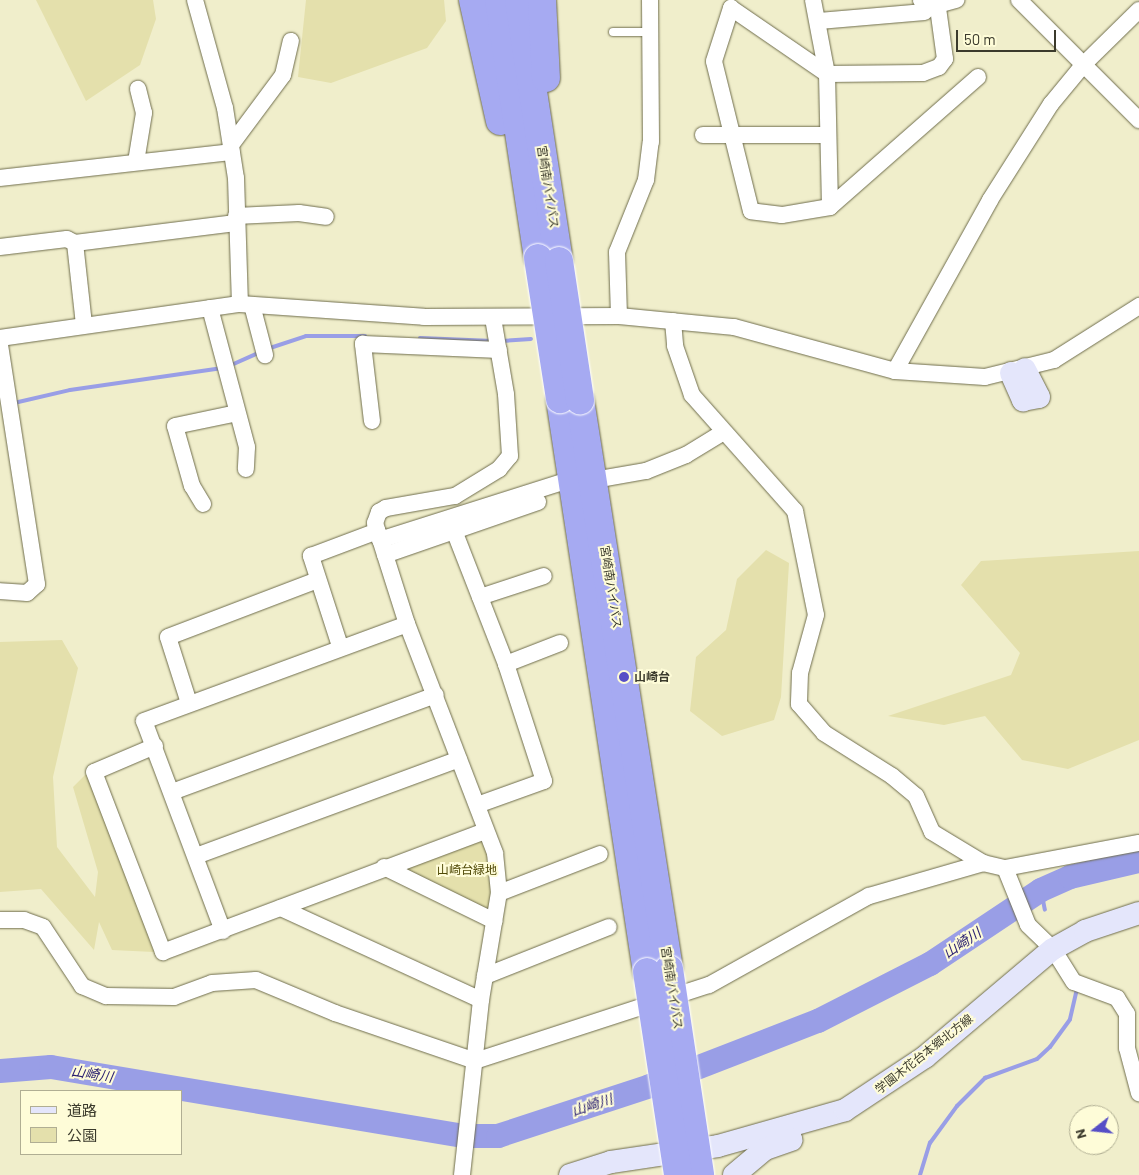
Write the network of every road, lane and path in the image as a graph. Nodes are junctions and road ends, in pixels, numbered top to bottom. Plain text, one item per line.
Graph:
1 (195, 0) edge
2 (473, 0) edge
3 (499, 0) edge
4 (519, 0) edge
5 (542, 0) edge
6 (650, 0) edge
7 (813, 0) edge
8 (956, 0) edge
9 (1019, 0) edge
10 (928, 7) edge
11 (1139, 10) edge
12 (819, 21) junction
13 (613, 32) dead end
14 (647, 32) junction
15 (291, 41) dead end
16 (1084, 64) junction
17 (827, 74) junction
18 (978, 77) dead end
19 (138, 89) dead end
20 (1139, 120) edge
21 (703, 135) dead end
22 (828, 135) junction
23 (734, 138) junction
24 (231, 148) junction
25 (661, 155) dead end
26 (136, 162) junction
27 (648, 166) junction
28 (0, 178) edge
29 (830, 207) junction
30 (542, 216) junction
31 (326, 217) dead end
32 (236, 220) junction
33 (75, 243) junction
34 (0, 247) edge
35 (246, 305) junction
36 (1139, 306) edge
37 (210, 308) junction
38 (619, 316) junction
39 (492, 318) junction
40 (673, 320) junction
41 (84, 325) junction
42 (0, 338) edge
43 (0, 345) edge
44 (499, 350) junction
45 (264, 352) dead end
46 (895, 371) junction
47 (237, 413) junction
48 (372, 421) dead end
49 (722, 433) junction
50 (246, 469) dead end
51 (583, 480) junction
52 (538, 502) dead end
53 (203, 504) dead end
54 (455, 533) junction
55 (380, 542) junction
56 (544, 576) dead end
57 (317, 580) junction
58 (0, 591) edge
59 (480, 598) junction
60 (407, 624) junction
61 (560, 643) dead end
62 (340, 646) junction
63 (506, 664) junction
64 (436, 695) junction
65 (189, 703) junction
66 (155, 746) junction
67 (459, 759) junction
68 (172, 792) junction
69 (477, 805) junction
70 (486, 831) junction
71 (1139, 843) edge
72 (600, 854) dead end
73 (196, 856) junction
74 (983, 863) junction
75 (384, 867) junction
76 (1005, 868) junction
77 (499, 893) junction
78 (281, 908) junction
79 (1139, 912) edge
80 (0, 920) edge
81 (494, 921) junction
82 (609, 926) dead end
83 (223, 931) junction
84 (1053, 949) junction
85 (658, 970) junction
86 (485, 976) junction
87 (481, 1000) junction
88 (475, 1061) junction
89 (1139, 1093) edge
90 (846, 1110) junction
91 (718, 1146) junction
92 (649, 1165) edge
93 (572, 1174) edge
94 (462, 1175) edge
95 (604, 1175) edge
96 (678, 1175) edge
97 (700, 1175) edge
98 (734, 1175) edge

1 - 24 street
2 - 30 highway
3 - 30 highway, 宮崎南バイパス
4 - 30 highway, 宮崎南バイパス
5 - 30 highway
6 - 14 street
7 - 12 street
8 - 10 street
9 - 16 street
10 - 12 street
10 - 17 street
11 - 16 street
12 - 17 street
13 - 14 lane
14 - 27 street
15 - 24 street
16 - 20 street
16 - 46 street
17 - 22 street
17 - 23 street
18 - 29 street
19 - 26 street
21 - 23 street
22 - 23 street
22 - 29 street
23 - 29 street
24 - 26 street
24 - 32 street
25 - 27 street
26 - 28 street
27 - 38 street
30 - 51 highway, 宮崎南バイパス, bridge
31 - 32 street
32 - 33 street
32 - 35 street
33 - 34 street
33 - 41 street
35 - 37 street
35 - 39 street
35 - 45 street
36 - 46 street
37 - 41 street
37 - 47 street
38 - 39 street
38 - 40 street
39 - 44 street
40 - 46 street
40 - 49 street
41 - 42 street
43 - 58 street
44 - 48 street
44 - 55 street
47 - 50 street
47 - 53 street
49 - 51 street
49 - 74 street
51 - 55 street
51 - 85 highway, 宮崎南バイパス
52 - 54 street
54 - 55 street
54 - 59 street
55 - 57 street
55 - 60 street
56 - 59 street
57 - 62 street
57 - 65 street
59 - 63 street
60 - 62 street
60 - 64 street
61 - 63 street
62 - 65 street
63 - 69 street
64 - 67 street
64 - 68 street
65 - 66 street
66 - 68 street
66 - 83 street
67 - 69 street
67 - 73 street
68 - 73 street
69 - 70 street
70 - 75 street
70 - 77 street
71 - 76 street
72 - 77 street
73 - 83 street
74 - 76 street
74 - 88 street
75 - 78 street
75 - 81 street
76 - 84 street
77 - 81 street
78 - 83 street
78 - 87 street
79 - 84 main road, 学園木花台本郷北方線
80 - 88 street
81 - 86 street
82 - 86 street
84 - 89 street
84 - 90 main road, 学園木花台本郷北方線
85 - 96 highway, 宮崎南バイパス, bridge
85 - 97 highway, 宮崎南バイパス, bridge
86 - 87 street
87 - 88 street
88 - 94 street
90 - 91 main road, 学園木花台本郷北方線
90 - 98 main road
91 - 92 main road, 学園木花台本郷北方線
91 - 98 main road
92 - 93 main road, 学園木花台本郷北方線
93 - 95 main road

